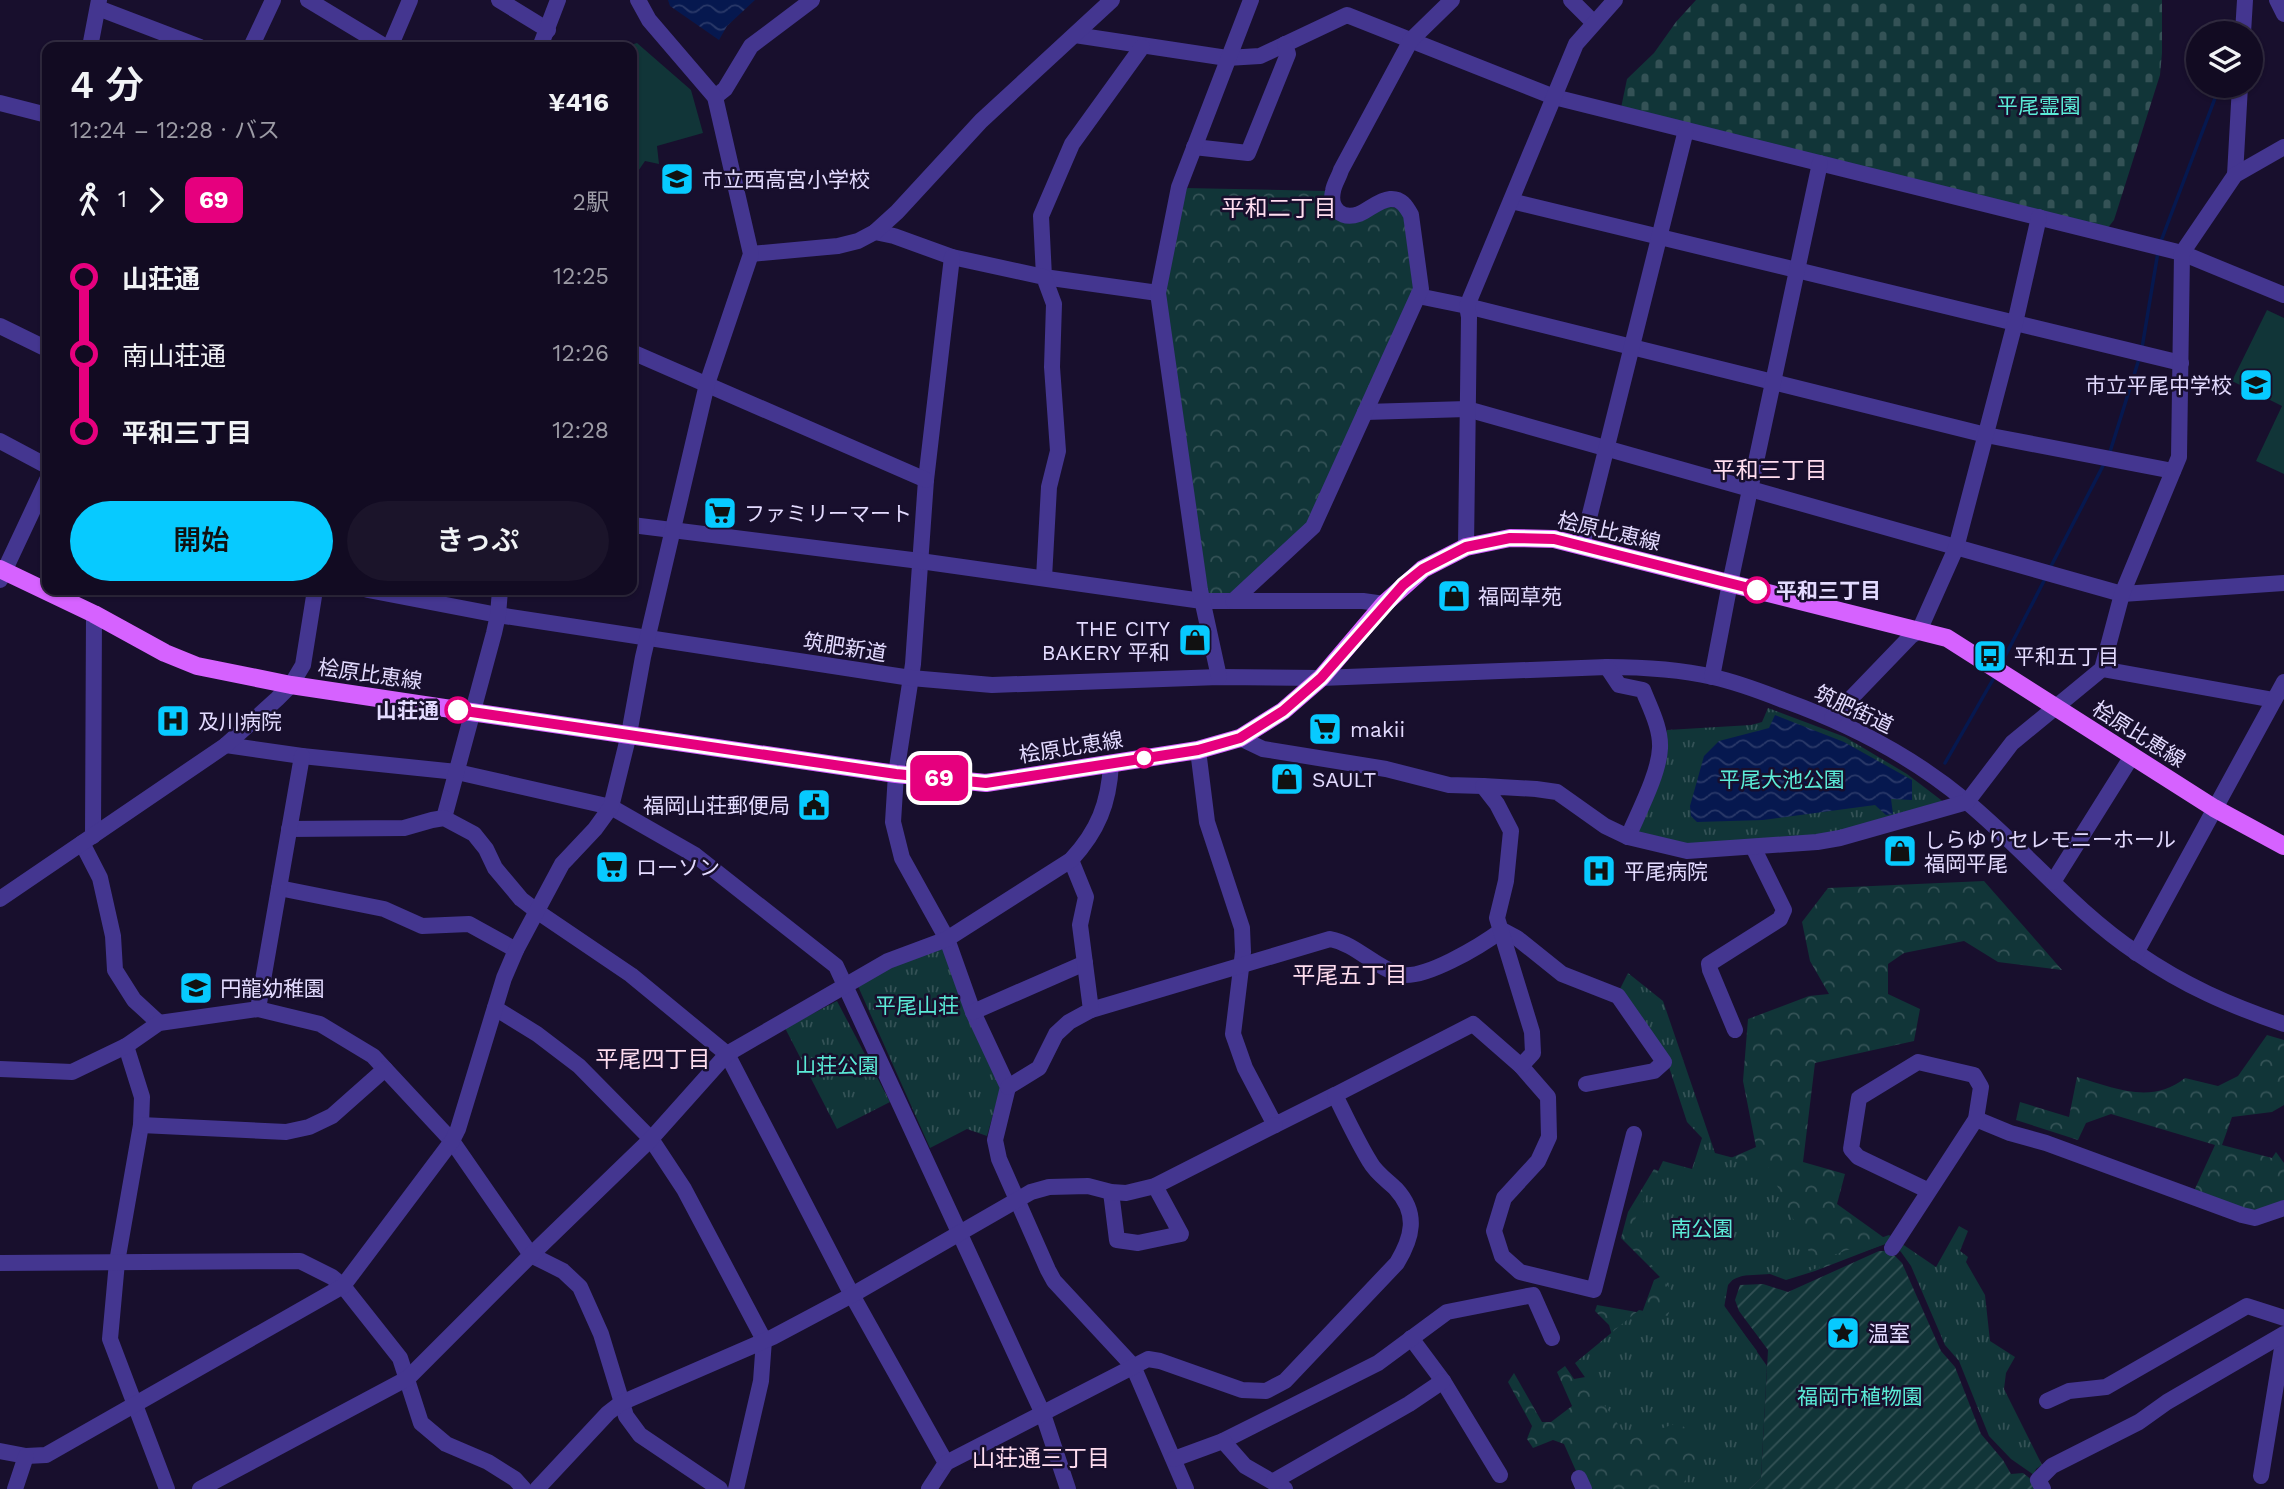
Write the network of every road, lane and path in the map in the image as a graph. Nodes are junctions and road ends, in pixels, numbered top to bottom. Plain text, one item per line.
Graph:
1 (273, 0) edge
2 (308, 0) edge
3 (410, 0) edge
4 (499, 0) edge
5 (558, 0) edge
6 (638, 0) edge
7 (812, 0) edge
8 (1112, 0) edge
9 (1251, 0) edge
10 (1452, 0) edge
11 (1571, 0) edge
12 (1615, 0) edge
13 (2245, 0) edge
14 (2277, 0) edge
15 (99, 4) edge
16 (1350, 7) edge
17 (2284, 14) edge
18 (2244, 21) edge
19 (1594, 23) junction
20 (548, 30) junction
21 (1075, 36) junction
22 (1411, 40) junction
23 (91, 42) edge
24 (188, 42) edge
25 (253, 42) edge
26 (379, 42) edge
27 (390, 42) edge
28 (542, 42) edge
29 (1285, 44) junction
30 (1142, 47) junction
31 (1227, 58) junction
32 (715, 97) junction
33 (1554, 97) junction
34 (2239, 98) edge
35 (0, 103) edge
36 (42, 114) edge
37 (1686, 130) junction
38 (1194, 147) junction
39 (2284, 147) edge
40 (1819, 163) junction
41 (2235, 175) junction
42 (1511, 201) junction
43 (2039, 217) junction
44 (875, 233) junction
45 (1660, 237) junction
46 (2182, 253) junction
47 (751, 254) junction
48 (953, 257) junction
49 (1796, 270) junction
50 (1044, 277) junction
51 (1158, 293) junction
52 (2284, 295) edge
53 (1418, 296) junction
54 (1467, 306) junction
55 (2015, 323) junction
56 (0, 326) edge
57 (42, 347) edge
58 (1632, 348) junction
59 (637, 354) edge
60 (2181, 363) junction
61 (1772, 381) junction
62 (707, 384) junction
63 (1468, 409) junction
64 (1365, 412) junction
65 (1986, 435) junction
66 (0, 442) edge
67 (1607, 447) junction
68 (42, 463) edge
69 (2173, 471) junction
70 (926, 480) junction
71 (42, 490) edge
72 (1749, 490) junction
73 (637, 526) edge
74 (672, 530) junction
75 (1582, 546) junction
76 (1466, 547) junction
77 (1956, 548) junction
78 (920, 561) junction
79 (1, 573) edge
80 (1044, 578) junction
81 (1730, 583) junction
82 (2284, 583) edge
83 (42, 591) edge
84 (2122, 594) junction
85 (51, 595) edge
86 (314, 595) edge
87 (394, 595) edge
88 (500, 595) edge
89 (1202, 601) junction
90 (1233, 601) junction
91 (1384, 604) junction
92 (94, 614) junction
93 (498, 615) junction
94 (1919, 631) junction
95 (648, 638) junction
96 (1607, 667) junction
97 (2102, 669) junction
98 (1219, 677) junction
99 (1712, 677) junction
100 (911, 678) junction
101 (1321, 678) junction
102 (2284, 682) edge
103 (291, 685) junction
104 (2274, 700) junction
105 (2054, 708) junction
106 (471, 712) junction
107 (1832, 718) junction
108 (629, 734) junction
109 (1240, 738) junction
110 (226, 745) junction
111 (1198, 750) junction
112 (2132, 756) junction
113 (302, 757) junction
114 (1111, 764) junction
115 (457, 772) junction
116 (896, 774) junction
117 (1483, 786) junction
118 (1967, 802) junction
119 (611, 807) junction
120 (2214, 808) junction
121 (444, 818) junction
122 (289, 829) junction
123 (1628, 838) junction
124 (87, 839) junction
125 (2284, 846) edge
126 (1753, 847) junction
127 (1071, 860) junction
128 (2053, 882) junction
129 (279, 888) junction
130 (0, 899) edge
131 (538, 912) junction
132 (1502, 930) junction
133 (947, 939) junction
134 (516, 950) junction
135 (2136, 953) junction
136 (1085, 962) junction
137 (1242, 964) junction
138 (846, 985) junction
139 (495, 1008) junction
140 (258, 1009) junction
141 (1091, 1010) junction
142 (973, 1012) junction
143 (159, 1023) junction
144 (2284, 1024) edge
145 (1735, 1030) dead end
146 (126, 1046) junction
147 (727, 1054) junction
148 (1521, 1066) junction
149 (0, 1069) edge
150 (385, 1069) junction
151 (1586, 1084) dead end
152 (1008, 1087) junction
153 (1335, 1095) junction
154 (1976, 1119) junction
155 (141, 1125) junction
156 (1275, 1125) junction
157 (1634, 1134) dead end
158 (652, 1139) junction
159 (452, 1141) junction
160 (1155, 1186) junction
161 (1930, 1191) junction
162 (1111, 1192) junction
163 (1016, 1200) junction
164 (2284, 1208) edge
165 (959, 1234) junction
166 (1892, 1248) dead end
167 (531, 1255) junction
168 (117, 1262) junction
169 (0, 1263) edge
170 (343, 1286) junction
171 (852, 1295) junction
172 (2284, 1318) edge
173 (2284, 1335) edge
174 (1411, 1338) junction
175 (1552, 1338) dead end
176 (764, 1340) junction
177 (1133, 1366) junction
178 (408, 1378) junction
179 (1443, 1381) junction
180 (2047, 1401) dead end
181 (621, 1403) junction
182 (135, 1404) junction
183 (1043, 1414) junction
184 (1223, 1441) junction
185 (0, 1451) edge
186 (26, 1456) junction
187 (1174, 1459) junction
188 (946, 1463) junction
189 (1500, 1475) dead end
190 (2262, 1476) dead end
191 (1279, 1485) edge
192 (15, 1489) edge
193 (167, 1489) edge
194 (200, 1489) edge
195 (524, 1489) edge
196 (537, 1489) edge
197 (720, 1489) edge
198 (736, 1489) edge
199 (929, 1489) edge
200 (1068, 1489) edge
201 (1186, 1489) edge
202 (2043, 1489) edge

1 - 25 street
2 - 26 street
3 - 27 street
4 - 20 street
5 - 20 street
6 - 32 street
7 - 32 street
8 - 21 street
9 - 31 street
10 - 22 street
11 - 19 street
12 - 19 street
13 - 18 street
14 - 17 street
15 - 23 street
15 - 24 street
16 - 22 street
16 - 29 street
19 - 33 street
20 - 28 street
21 - 30 street
21 - 44 street
22 - 33 street
22 - 53 street
29 - 31 street
29 - 38 street
30 - 31 street
30 - 50 street
31 - 38 street
32 - 47 street
33 - 37 street
33 - 42 street
34 - 41 street
35 - 36 street
37 - 40 street
37 - 45 street
38 - 51 street
39 - 41 street
40 - 43 street
40 - 49 street
41 - 46 street
42 - 45 street
42 - 54 street
43 - 46 street
43 - 55 street, 筑肥街道
44 - 47 street
44 - 48 street
45 - 49 street
45 - 58 street
46 - 52 street
46 - 60 street
47 - 62 street
48 - 50 street
48 - 70 street
49 - 55 street
49 - 61 street
50 - 51 street
50 - 80 street
51 - 89 street
53 - 54 street
53 - 64 street
54 - 58 street
54 - 63 street
55 - 60 street
55 - 65 street, 筑肥街道
56 - 57 street
58 - 61 street
58 - 67 street
59 - 62 street
60 - 69 street
61 - 65 street
61 - 72 street
62 - 70 street
62 - 74 street
63 - 64 street
63 - 67 street
63 - 76 street
64 - 90 street
65 - 69 street
65 - 77 street, 筑肥街道
66 - 68 street
67 - 72 street
67 - 75 street
69 - 84 street
70 - 78 street
71 - 79 street
72 - 77 street
72 - 81 street
73 - 74 street
74 - 78 street
74 - 95 street
75 - 76 main road, 桧原比恵線
75 - 81 main road, 桧原比恵線
76 - 91 main road, 桧原比恵線
77 - 84 street
77 - 94 street, 筑肥街道
78 - 80 street
78 - 100 street
79 - 83 main road, 桧原比恵線
80 - 89 street
81 - 94 main road, 桧原比恵線
81 - 99 street
82 - 84 street
84 - 97 street
85 - 92 main road, 桧原比恵線
86 - 103 street
87 - 93 street, 筑肥新道
88 - 93 street
89 - 90 street
89 - 98 street
90 - 91 street
91 - 101 main road, 桧原比恵線
92 - 103 main road, 桧原比恵線
92 - 124 street
93 - 95 street, 筑肥新道
93 - 106 street
94 - 105 main road, 桧原比恵線
94 - 107 street, 筑肥街道
95 - 100 street, 筑肥新道
95 - 108 street
96 - 99 street, 筑肥街道
96 - 101 street, 筑肥街道
96 - 123 street
97 - 104 street
97 - 105 street
98 - 100 street, 筑肥新道
98 - 101 street, 筑肥新道
99 - 107 street, 筑肥街道
100 - 116 street
101 - 109 main road, 桧原比恵線
102 - 104 street
103 - 106 main road, 桧原比恵線
103 - 110 street
104 - 120 street
105 - 112 main road, 桧原比恵線
105 - 118 street
106 - 108 main road, 桧原比恵線
106 - 115 street
107 - 118 street, 筑肥街道
108 - 116 main road, 桧原比恵線
108 - 119 street
109 - 111 main road, 桧原比恵線
109 - 117 street
110 - 113 street
110 - 124 street
111 - 114 main road, 桧原比恵線
111 - 137 street
112 - 120 main road, 桧原比恵線
112 - 128 street
113 - 115 street
113 - 122 street
114 - 116 main road, 桧原比恵線
114 - 127 street
115 - 119 street
115 - 121 street
116 - 133 street
117 - 123 street
117 - 132 street
118 - 126 street
118 - 128 street, 筑肥街道
119 - 131 street
119 - 138 street
120 - 125 main road, 桧原比恵線
120 - 135 street
121 - 122 street
121 - 131 street
122 - 129 street
123 - 126 street
124 - 130 street
124 - 143 street
126 - 145 street
127 - 133 street
127 - 136 street
128 - 135 street, 筑肥街道
129 - 134 street
129 - 140 street
131 - 134 street
131 - 147 street
132 - 137 street
132 - 148 street
132 - 151 street
133 - 138 street
133 - 142 street
134 - 139 street
135 - 144 street, 筑肥街道
136 - 141 street
136 - 142 street
137 - 141 street
137 - 156 street
138 - 147 street
138 - 165 street
139 - 158 street
139 - 159 street
140 - 143 street
140 - 150 street
141 - 152 street
142 - 152 street
143 - 146 street
146 - 149 street
146 - 155 street
147 - 158 street
147 - 171 street
148 - 153 street
148 - 157 street
150 - 155 street
150 - 159 street
152 - 163 street
153 - 156 street
153 - 177 street
154 - 161 street
154 - 161 street
154 - 164 street
155 - 168 street
156 - 160 street
158 - 167 street
158 - 176 street
159 - 167 street
159 - 170 street
160 - 162 street
160 - 162 street
161 - 166 street
162 - 163 street
163 - 165 street
163 - 177 street
165 - 171 street
165 - 183 street
167 - 178 street
167 - 181 street
168 - 169 street
168 - 170 street
168 - 182 street
170 - 178 street
170 - 182 street
171 - 176 street
171 - 188 street
172 - 180 street
173 - 190 street
173 - 202 street
174 - 175 street
174 - 179 street
174 - 184 street
176 - 181 street
176 - 198 street
177 - 183 street
177 - 187 street
178 - 194 street
178 - 195 street
179 - 189 street
179 - 191 street
181 - 196 street
181 - 197 street
182 - 186 street
182 - 193 street
183 - 188 street
183 - 200 street
184 - 187 street
184 - 191 street
185 - 186 street
186 - 192 street
187 - 201 street
188 - 199 street

